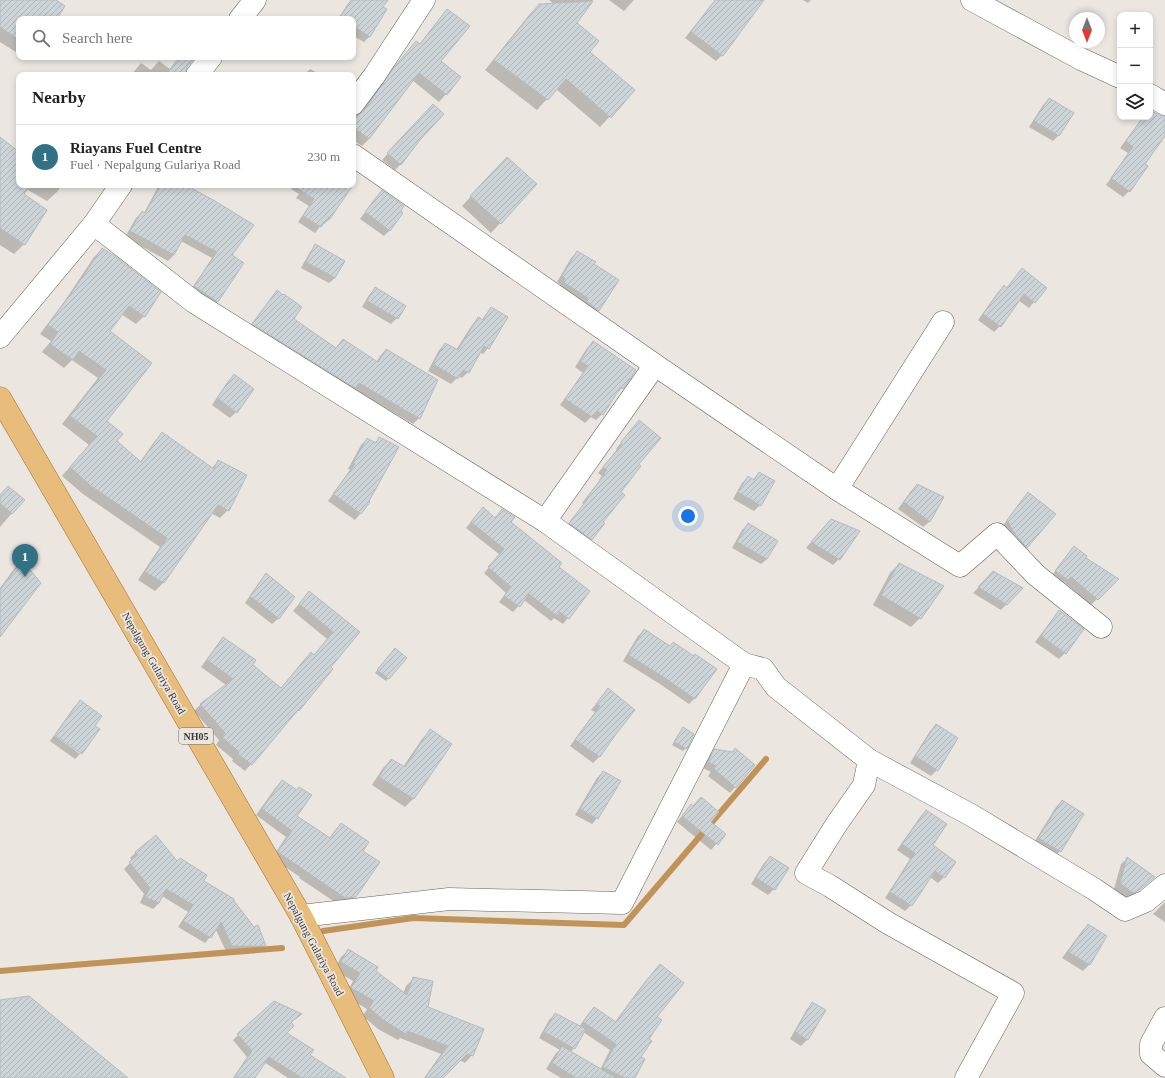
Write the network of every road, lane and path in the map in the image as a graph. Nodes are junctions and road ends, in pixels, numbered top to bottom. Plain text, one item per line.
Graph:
1 (255, 0) edge
2 (424, 0) edge
3 (972, 0) edge
4 (242, 16) edge
5 (209, 60) edge
6 (199, 72) edge
7 (1117, 76) edge
8 (1153, 97) edge
9 (356, 100) edge
10 (1165, 104) edge
11 (356, 157) edge
12 (119, 188) edge
13 (94, 224) junction
14 (943, 322) dead end
15 (0, 337) edge
16 (655, 365) junction
17 (0, 398) edge
18 (837, 489) junction
19 (545, 521) junction
20 (1101, 627) dead end
21 (744, 664) junction
22 (869, 760) junction
23 (1165, 885) edge
24 (301, 916) junction
25 (1165, 1018) edge
26 (1165, 1066) edge
27 (383, 1078) edge
28 (966, 1078) edge

1 - 4 street
2 - 9 street
3 - 7 street
5 - 6 street
8 - 10 street
11 - 16 street
12 - 13 street
13 - 15 street
13 - 19 street
14 - 18 street
16 - 18 street
16 - 19 street
17 - 24 main road, Nepalgung Gulariya Road / NH05
18 - 20 street
19 - 21 street
21 - 22 street
21 - 24 street
22 - 23 street
22 - 28 street
24 - 27 main road, Nepalgung Gulariya Road / NH05
25 - 26 street

